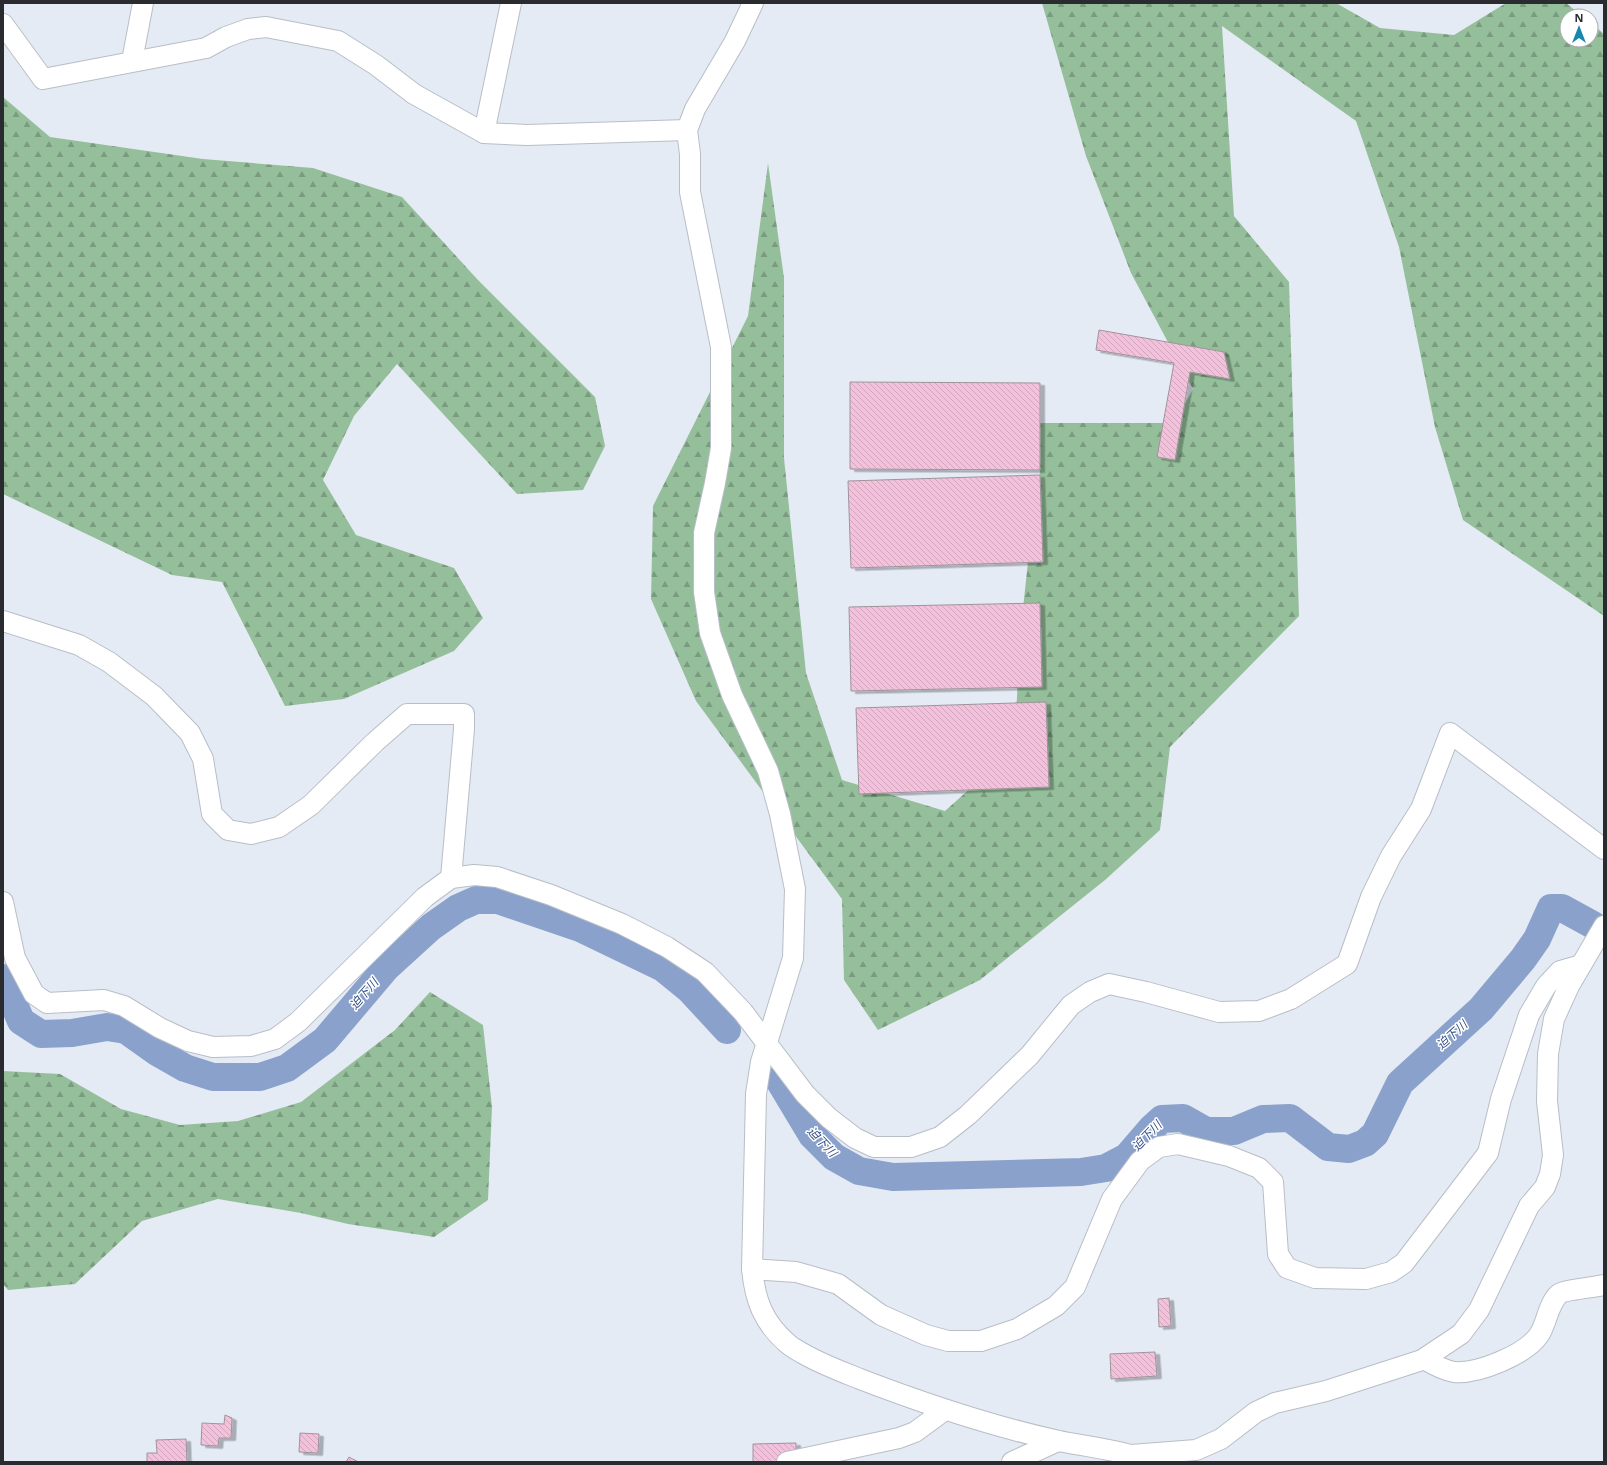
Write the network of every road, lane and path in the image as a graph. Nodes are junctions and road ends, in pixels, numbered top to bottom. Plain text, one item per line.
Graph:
1 (143, 3) edge
2 (510, 3) edge
3 (753, 3) edge
4 (3, 24) edge
5 (132, 61) junction
6 (687, 130) junction
7 (484, 133) junction
8 (3, 621) edge
9 (1604, 849) edge
10 (451, 878) junction
11 (3, 902) edge
12 (1604, 926) edge
13 (1581, 965) junction
14 (768, 1044) junction
15 (752, 1269) junction
16 (1604, 1285) edge
17 (1424, 1359) junction
18 (945, 1410) junction
19 (1058, 1441) junction
20 (1138, 1459) edge
21 (787, 1462) edge
22 (1012, 1462) edge

1 - 5 street
2 - 7 street
3 - 6 street
4 - 5 street
5 - 7 street
6 - 7 street
6 - 14 street
8 - 10 street
9 - 14 street
10 - 11 street
10 - 14 street
12 - 13 street
13 - 15 street
13 - 17 street
14 - 15 street
15 - 18 street
16 - 17 street
17 - 20 street
18 - 19 street
18 - 21 street
19 - 20 street
19 - 22 street

